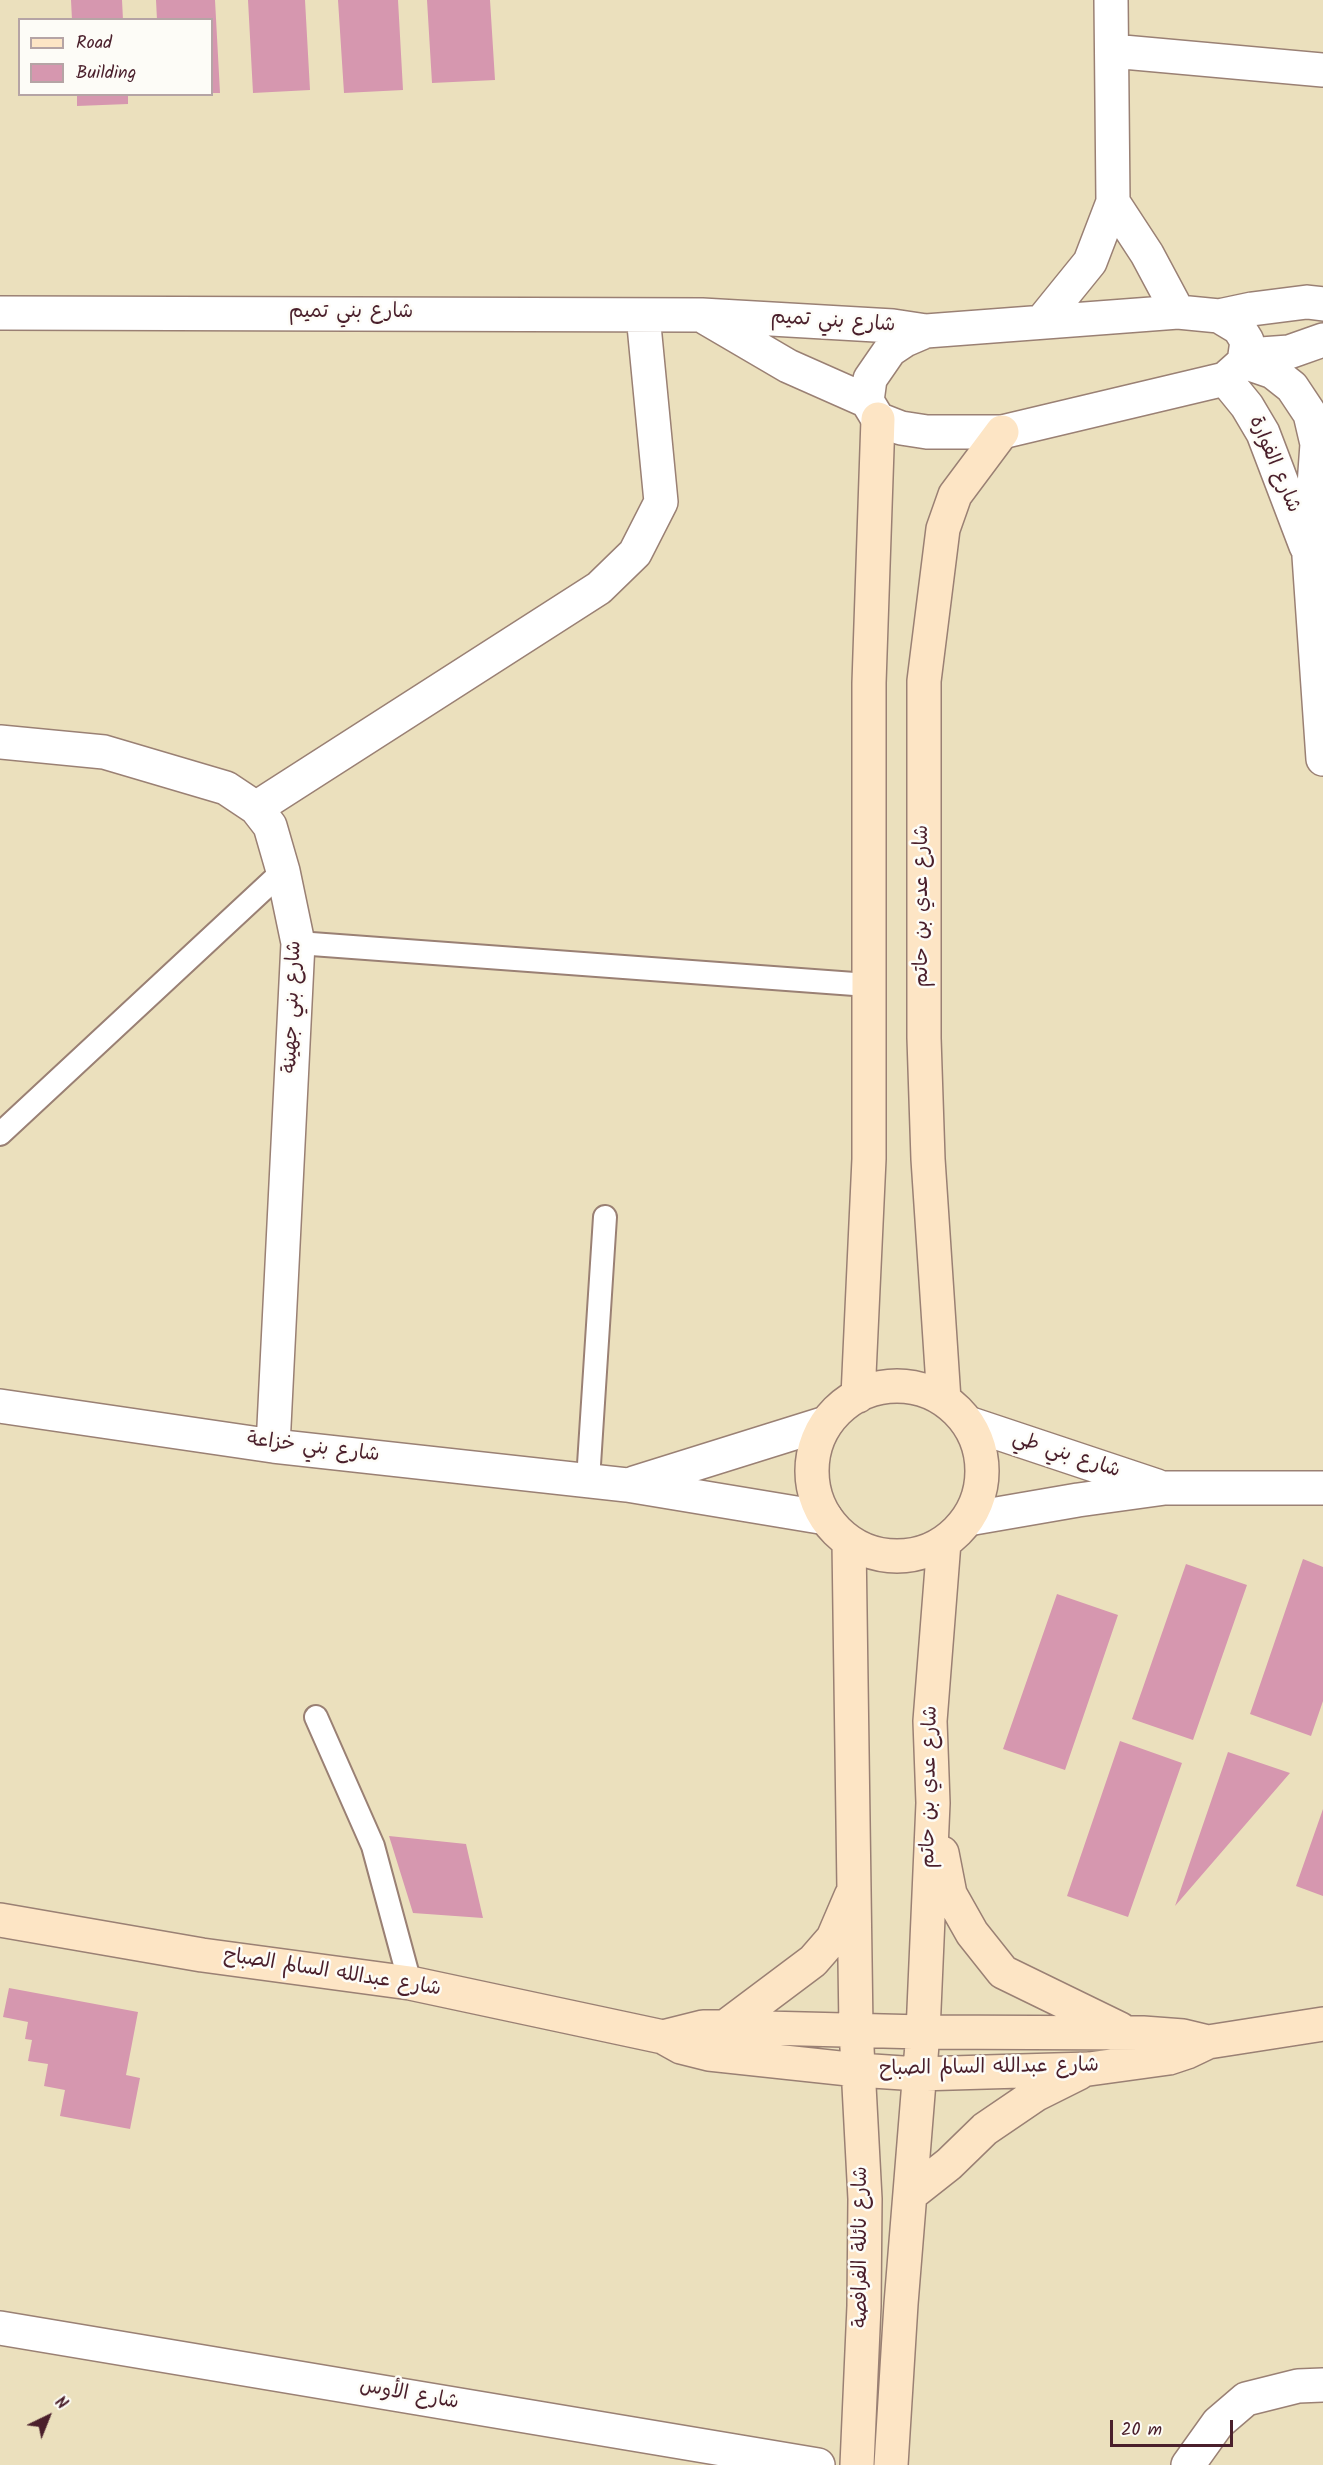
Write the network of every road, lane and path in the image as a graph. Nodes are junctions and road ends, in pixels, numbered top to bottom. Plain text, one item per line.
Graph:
1 (1111, 0) edge
2 (1112, 51) junction
3 (1323, 70) edge
4 (1113, 202) junction
5 (1323, 304) edge
6 (1178, 312) junction
7 (0, 313) edge
8 (643, 315) junction
9 (702, 315) junction
10 (1220, 316) junction
11 (1043, 320) junction
12 (926, 331) junction
13 (1323, 340) edge
14 (1239, 365) junction
15 (873, 410) junction
16 (1002, 432) junction
17 (1309, 556) junction
18 (0, 742) edge
19 (1323, 759) edge
20 (256, 808) junction
21 (284, 871) junction
22 (298, 943) junction
23 (868, 985) junction
24 (0, 1134) edge
25 (605, 1217) dead end
26 (858, 1396) junction
27 (944, 1400) junction
28 (0, 1406) edge
29 (825, 1423) junction
30 (968, 1423) junction
31 (273, 1446) junction
32 (588, 1480) junction
33 (627, 1485) junction
34 (1165, 1488) junction
35 (1323, 1488) edge
36 (826, 1518) junction
37 (968, 1519) junction
38 (849, 1542) junction
39 (944, 1542) junction
40 (316, 1717) dead end
41 (933, 1803) junction
42 (856, 1887) junction
43 (0, 1920) edge
44 (410, 1983) junction
45 (1323, 2024) edge
46 (725, 2026) junction
47 (856, 2029) junction
48 (923, 2032) junction
49 (1130, 2034) junction
50 (663, 2037) junction
51 (1208, 2042) junction
52 (1089, 2069) junction
53 (858, 2070) junction
54 (918, 2074) junction
55 (911, 2194) junction
56 (0, 2328) edge
57 (1323, 2385) edge
58 (818, 2465) edge
59 (857, 2465) edge
60 (891, 2465) edge
61 (1188, 2465) edge

1 - 2 street
2 - 3 street
2 - 4 street
4 - 6 street
4 - 11 street
5 - 10 street
6 - 10 street
6 - 11 street
7 - 8 street, شارع بني تميم
8 - 9 street, شارع بني تميم
8 - 20 street
9 - 12 street, شارع بني تميم
9 - 15 street, شارع بني تميم
10 - 14 street
11 - 12 street
12 - 15 street
13 - 14 street
14 - 16 street, شارع بني تميم
14 - 17 street, شارع الفوارة
14 - 17 street, شارع الفوارة
15 - 16 street, شارع بني تميم
15 - 23 street
16 - 27 street, شارع عدي بن حاتم
17 - 19 street, شارع الفوارة
18 - 20 street, شارع بني جهينة
20 - 21 street, شارع بني جهينة
21 - 22 street, شارع بني جهينة
21 - 24 lane
22 - 23 lane
22 - 31 street, شارع بني جهينة
23 - 26 street
25 - 32 lane
26 - 27 street
26 - 29 street
27 - 30 street
28 - 31 street, شارع بني خزاعة
29 - 33 street, شارع بني خزاعة
29 - 36 street
30 - 34 street, شارع بني طي
30 - 37 street
31 - 32 street, شارع بني خزاعة
32 - 33 street, شارع بني خزاعة
33 - 36 street, شارع بني خزاعة
34 - 35 street, شارع بني طي
34 - 37 street, شارع بني طي
36 - 38 street
37 - 39 street
38 - 39 street
38 - 42 street
39 - 41 street, شارع عدي بن حاتم
40 - 44 lane
41 - 48 street, شارع عدي بن حاتم
41 - 49 street
42 - 46 street
42 - 47 street
43 - 44 street, شارع عبدالله السالم الصباح
44 - 50 street, شارع عبدالله السالم الصباح
45 - 51 street, شارع عبدالله السالم الصباح
46 - 47 street, شارع عبدالله السالم الصباح
46 - 50 street, شارع عبدالله السالم الصباح
47 - 48 street, شارع عبدالله السالم الصباح
47 - 53 street, شارع نائلة الفرافصة
48 - 49 street, شارع عبدالله السالم الصباح
48 - 54 street, شارع نائلة الفرافصة
49 - 51 street, شارع عبدالله السالم الصباح
50 - 53 street, شارع عبدالله السالم الصباح
51 - 52 street, شارع عبدالله السالم الصباح
52 - 54 street, شارع عبدالله السالم الصباح
52 - 55 street
53 - 54 street, شارع عبدالله السالم الصباح
53 - 59 street, شارع نائلة الفرافصة
54 - 55 street, شارع نائلة الفرافصة
55 - 60 street, شارع نائلة الفرافصة
56 - 58 street, شارع الأوس
57 - 61 street

